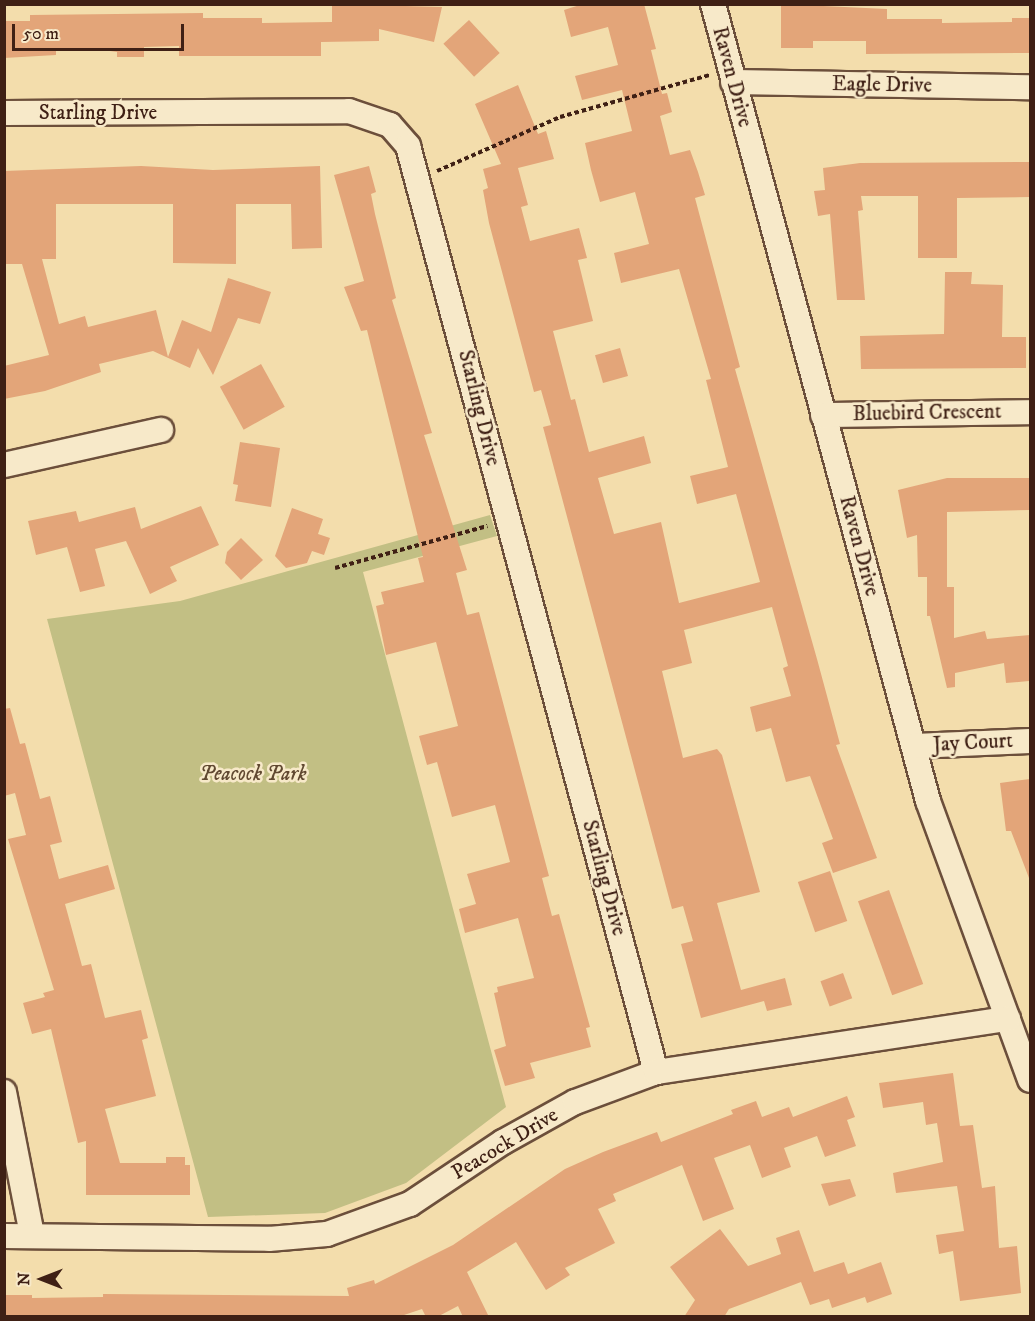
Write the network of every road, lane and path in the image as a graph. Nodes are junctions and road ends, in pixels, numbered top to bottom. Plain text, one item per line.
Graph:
1 (713, 4) edge
2 (723, 78) junction
3 (1030, 87) edge
4 (4, 113) edge
5 (436, 171) dead end
6 (1030, 412) edge
7 (823, 415) junction
8 (161, 430) dead end
9 (4, 465) edge
10 (508, 520) junction
11 (335, 568) dead end
12 (1030, 741) edge
13 (915, 746) junction
14 (1008, 1019) junction
15 (656, 1072) junction
16 (1030, 1080) edge
17 (4, 1092) edge
18 (32, 1235) junction
19 (4, 1236) edge

1 - 2 street, Raven Drive
2 - 3 street, Eagle Drive
2 - 5 path
2 - 7 street, Raven Drive
4 - 10 street, Starling Drive
6 - 7 street, Bluebird Crescent
7 - 13 street, Raven Drive
8 - 9 street
10 - 11 path
10 - 15 street, Starling Drive
12 - 13 street, Jay Court
13 - 14 street, Raven Drive
14 - 15 street, Peacock Drive
14 - 16 street, Raven Drive
15 - 18 street, Peacock Drive
17 - 18 street
18 - 19 street, Peacock Drive

